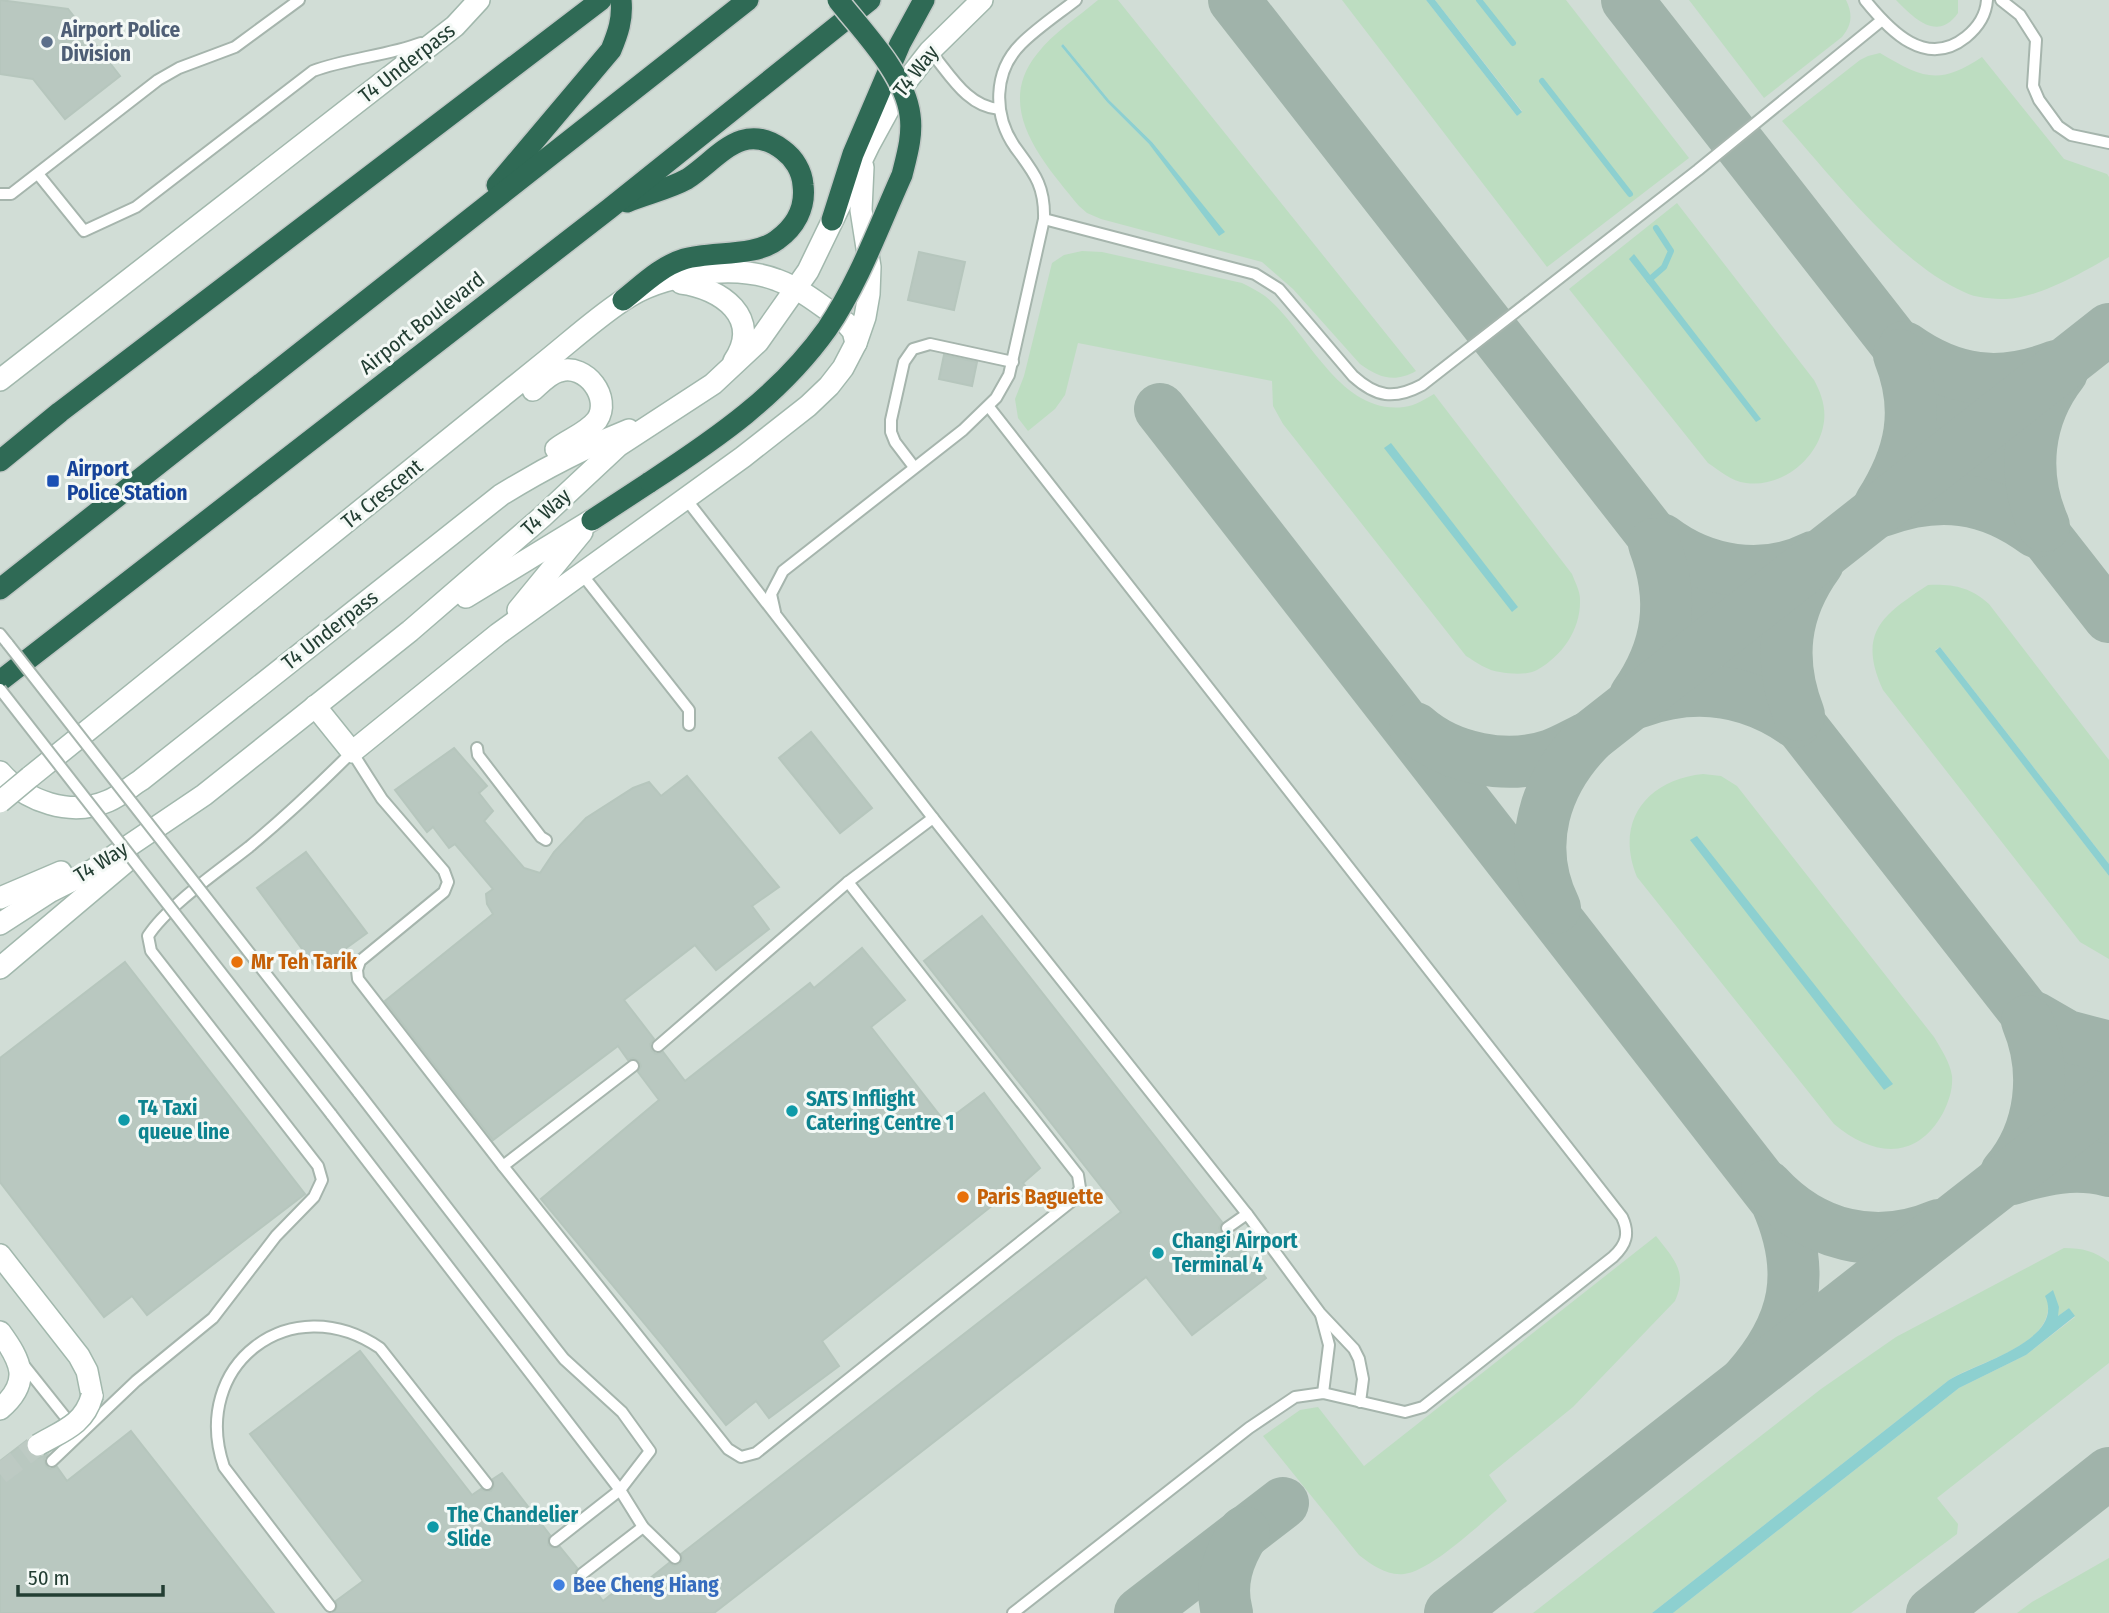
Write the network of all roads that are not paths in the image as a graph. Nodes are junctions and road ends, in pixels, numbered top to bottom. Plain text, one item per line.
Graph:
1 (299, 0) edge
2 (479, 0) edge
3 (601, 0) edge
4 (621, 0) edge
5 (748, 0) edge
6 (838, 0) edge
7 (870, 0) edge
8 (924, 0) edge
9 (982, 0) edge
10 (1076, 0) edge
11 (1865, 0) edge
12 (1987, 0) edge
13 (2001, 0) edge
14 (1882, 20) junction
15 (442, 36) junction
16 (930, 51) junction
17 (999, 109) junction
18 (2109, 143) edge
19 (869, 145) junction
20 (38, 174) junction
21 (0, 194) edge
22 (609, 209) junction
23 (832, 219) junction
24 (1044, 219) junction
25 (460, 226) junction
26 (658, 284) junction
27 (796, 289) junction
28 (623, 300) junction
29 (856, 343) junction
30 (1013, 362) junction
31 (730, 369) junction
32 (0, 380) edge
33 (989, 407) junction
34 (664, 417) junction
35 (0, 461) edge
36 (415, 467) junction
37 (914, 467) junction
38 (501, 495) junction
39 (686, 499) junction
40 (592, 520) junction
41 (581, 573) junction
42 (0, 589) edge
43 (779, 621) junction
44 (410, 631) junction
45 (0, 634) edge
46 (498, 634) junction
47 (0, 681) edge
48 (0, 689) edge
49 (316, 706) junction
50 (690, 725) dead end
51 (477, 748) dead end
52 (352, 752) junction
53 (0, 772) edge
54 (204, 795) junction
55 (0, 802) edge
56 (933, 818) junction
57 (140, 837) junction
58 (545, 840) dead end
59 (848, 882) junction
60 (0, 898) edge
61 (0, 925) edge
62 (0, 968) edge
63 (658, 1045) dead end
64 (633, 1066) dead end
65 (503, 1166) junction
66 (1247, 1214) junction
67 (1227, 1228) dead end
68 (0, 1255) edge
69 (1320, 1313) junction
70 (0, 1332) edge
71 (17, 1356) junction
72 (1323, 1393) junction
73 (1360, 1402) junction
74 (0, 1409) edge
75 (80, 1436) junction
76 (45, 1453) joint
77 (487, 1484) dead end
78 (620, 1490) junction
79 (643, 1527) junction
80 (555, 1541) dead end
81 (675, 1558) dead end
82 (582, 1574) dead end
83 (330, 1606) dead end
84 (1013, 1613) edge

1 - 20 lane
2 - 15 main road, T4 Underpass
3 - 35 highway
4 - 25 highway
5 - 25 highway
6 - 40 highway, bridge
7 - 22 highway, Airport Boulevard
8 - 23 highway
9 - 16 main road, T4 Way
10 - 17 lane
11 - 14 lane
12 - 14 lane
13 - 18 lane
14 - 24 lane
15 - 20 lane
15 - 32 main road, T4 Underpass
16 - 17 lane
16 - 19 main road, T4 Way
17 - 24 lane
19 - 23 main road, T4 Way
19 - 29 main road
20 - 21 lane
22 - 28 highway
22 - 47 highway, Airport Boulevard
23 - 27 main road, T4 Way
24 - 30 lane
25 - 42 highway
26 - 27 main road, T4 Crescent
26 - 28 main road, T4 Crescent
26 - 31 main road
27 - 29 main road, T4 Crescent
27 - 31 main road, T4 Way
28 - 36 main road, T4 Crescent
29 - 39 main road
30 - 33 lane
30 - 37 lane
31 - 34 main road, T4 Way
33 - 37 lane
33 - 73 lane
34 - 38 main road, T4 Underpass
34 - 44 main road, T4 Way
36 - 38 main road
36 - 55 main road, T4 Crescent, bridge
37 - 43 lane
38 - 53 main road, T4 Underpass
39 - 41 main road
39 - 43 lane
40 - 44 main road
40 - 46 main road
41 - 46 main road
41 - 50 lane
43 - 56 lane
44 - 49 main road, T4 Way
45 - 78 lane, bridge
46 - 52 main road
48 - 78 lane, bridge
49 - 52 main road
49 - 54 main road, T4 Way
51 - 58 lane
52 - 65 lane
52 - 75 lane
54 - 57 main road, T4 Way
54 - 62 main road
56 - 59 lane
56 - 66 lane
57 - 60 main road
57 - 61 main road, T4 Way
59 - 63 lane
59 - 65 lane
64 - 65 lane
66 - 67 lane
66 - 69 lane
68 - 76 main road, bridge
69 - 72 lane
69 - 73 lane
70 - 71 main road
71 - 74 main road
71 - 75 lane
72 - 73 lane
72 - 84 lane
75 - 76 lane
77 - 83 lane
78 - 79 lane
78 - 80 lane
79 - 81 lane
79 - 82 lane

